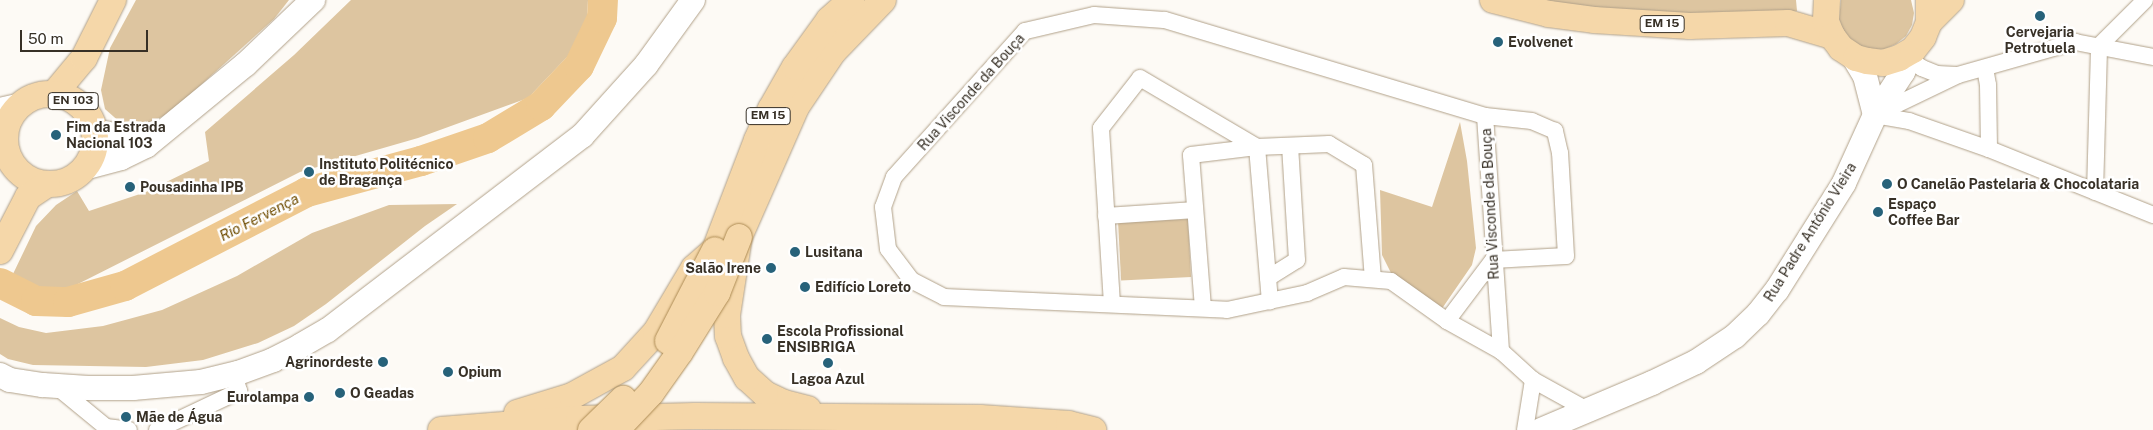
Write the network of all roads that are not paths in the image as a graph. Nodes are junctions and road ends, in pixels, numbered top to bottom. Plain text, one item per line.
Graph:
1 (113, 0) edge
2 (313, 0) edge
3 (693, 0) edge
4 (850, 0) edge
5 (883, 0) edge
6 (1493, 0) edge
7 (1827, 0) edge
8 (1952, 0) edge
9 (2145, 0) edge
10 (1929, 11) edge
11 (1832, 36) junction
12 (2099, 46) junction
13 (1911, 54) junction
14 (1853, 56) junction
15 (2153, 57) edge
16 (84, 58) junction
17 (1985, 68) junction
18 (1958, 75) junction
19 (54, 94) junction
20 (9, 108) edge
21 (1875, 115) junction
22 (1485, 116) junction
23 (89, 120) junction
24 (165, 130) junction
25 (1290, 146) junction
26 (1257, 147) junction
27 (1989, 149) junction
28 (6, 152) edge
29 (84, 168) junction
30 (47, 184) junction
31 (2095, 192) junction
32 (1195, 210) junction
33 (2153, 215) edge
34 (1106, 216) junction
35 (13, 223) junction
36 (739, 237) junction
37 (714, 250) junction
38 (0, 251) edge
39 (1493, 260) junction
40 (1268, 278) junction
41 (1373, 279) junction
42 (1270, 301) junction
43 (1112, 304) junction
44 (1203, 308) junction
45 (1447, 321) junction
46 (1501, 351) junction
47 (234, 374) junction
48 (0, 376) edge
49 (1533, 380) junction
50 (56, 386) junction
51 (1589, 411) junction
52 (89, 422) edge
53 (877, 424) edge
54 (913, 426) junction
55 (490, 428) edge
56 (129, 430) edge
57 (158, 430) edge
58 (441, 430) edge
59 (591, 430) edge
60 (616, 430) edge
61 (1023, 430) edge
62 (1093, 430) edge
63 (1525, 430) edge
64 (1541, 430) edge

1 - 16 main road
2 - 24 street
3 - 47 street
4 - 37 main road, EM 15
5 - 36 main road, EM 15
6 - 11 main road, EM 15
7 - 11 main road
8 - 10 main road
9 - 12 street
10 - 13 main road
11 - 14 main road, EM 15
12 - 15 street
12 - 17 street
12 - 31 street
13 - 14 main road, EM 15
13 - 18 street
13 - 21 street, Rua Padre António Vieira
14 - 21 street
16 - 19 main road
16 - 23 main road
17 - 18 street
17 - 27 street
18 - 21 street
19 - 20 main road, EN 103
19 - 23 main road, EN 103
20 - 28 main road, EN 103
21 - 27 street
21 - 51 street, Rua Padre António Vieira
22 - 39 street, Rua Visconde da Bouça
22 - 39 street
22 - 43 street, Rua Visconde da Bouça
23 - 24 street
23 - 29 main road
24 - 29 street
25 - 26 street
25 - 40 street
25 - 41 street
26 - 32 street
26 - 34 street
26 - 40 street
27 - 31 street
28 - 30 main road
28 - 35 main road, EN 103
29 - 30 main road, EN 103
30 - 35 main road, EN 103
31 - 33 street
32 - 34 street
32 - 44 street
34 - 43 street
35 - 38 main road, EN 103
36 - 53 main road
36 - 60 main road, EM 15, bridge
37 - 55 main road
37 - 59 main road, EM 15, bridge
39 - 45 street
39 - 46 street, Rua Visconde da Bouça
40 - 42 street
41 - 42 street, Rua Visconde da Bouça
41 - 45 street, Rua Visconde da Bouça
42 - 44 street, Rua Visconde da Bouça
43 - 44 street, Rua Visconde da Bouça
45 - 46 street, Rua Visconde da Bouça
46 - 49 street
47 - 50 street
47 - 57 street
48 - 50 street
49 - 51 street
49 - 63 street
50 - 52 street
51 - 64 street, Rua Padre António Vieira
52 - 56 street
53 - 54 main road
53 - 55 main road
53 - 62 main road
54 - 55 main road
54 - 61 main road
55 - 58 main road

